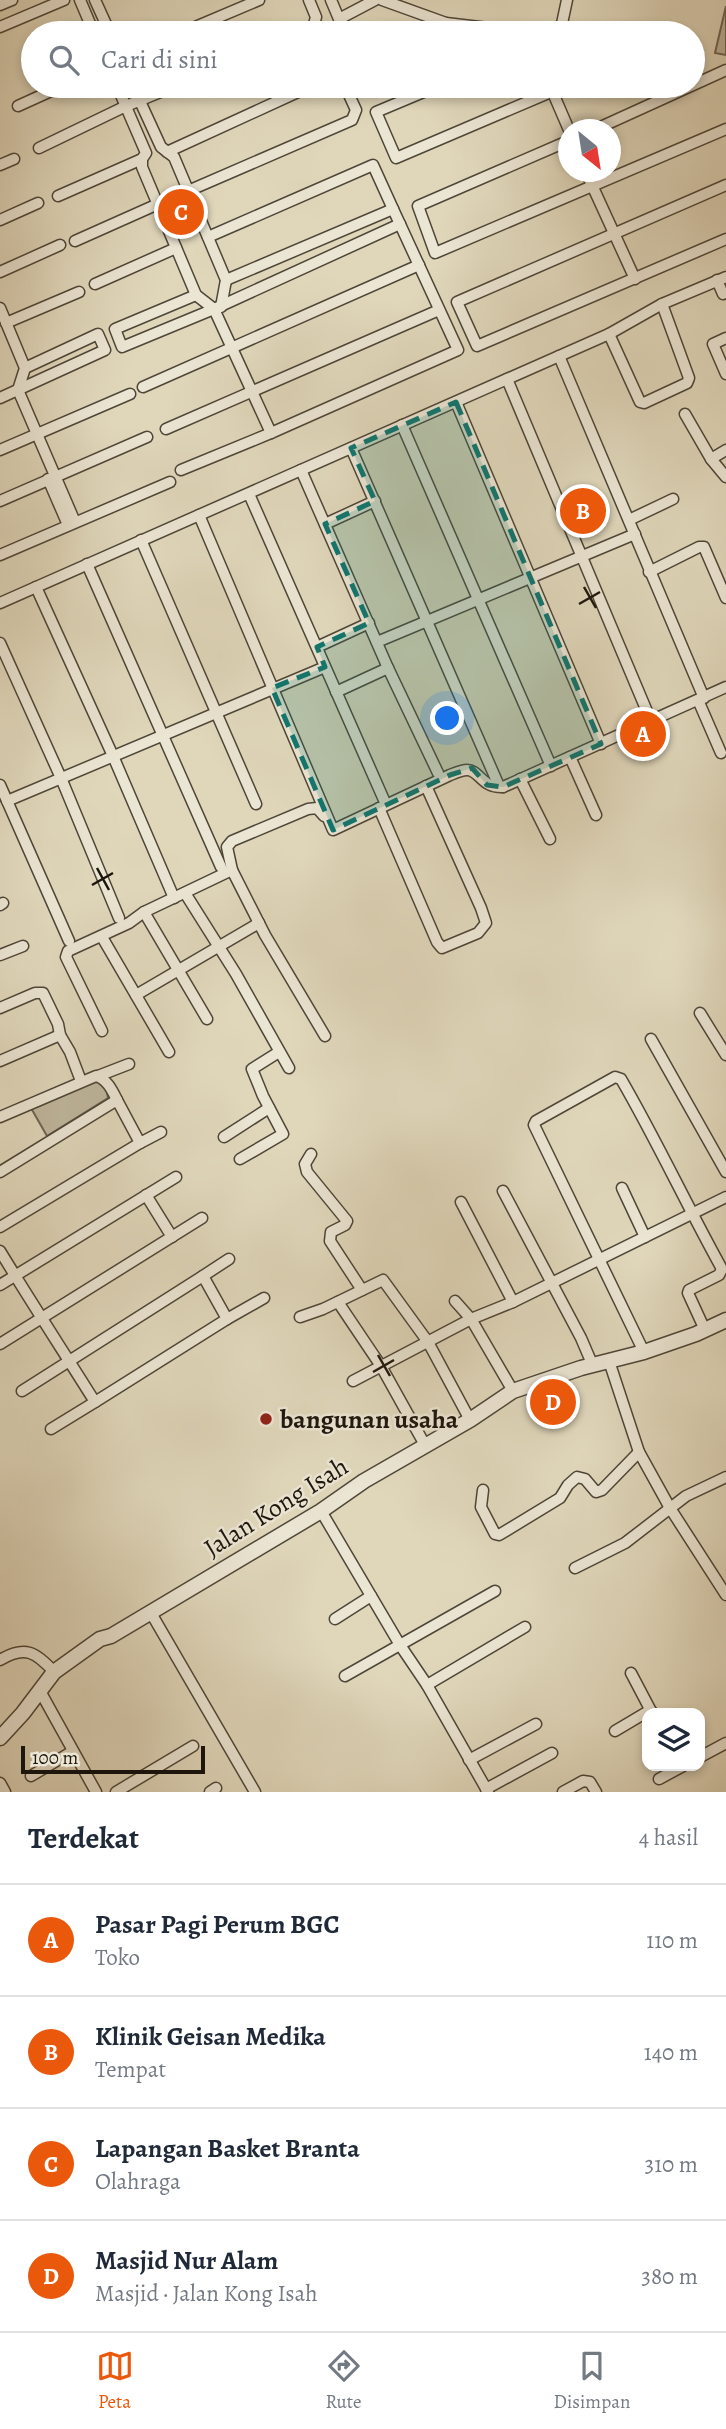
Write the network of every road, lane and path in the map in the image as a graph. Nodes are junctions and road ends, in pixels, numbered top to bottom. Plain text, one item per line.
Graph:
1 (12, 0) edge
2 (64, 0) edge
3 (80, 0) edge
4 (95, 0) edge
5 (259, 0) edge
6 (309, 0) edge
7 (331, 0) edge
8 (374, 0) edge
9 (382, 0) edge
10 (567, 0) edge
11 (0, 5) edge
12 (89, 21) edge
13 (105, 21) edge
14 (209, 21) edge
15 (315, 21) edge
16 (440, 21) edge
17 (563, 21) edge
18 (0, 27) edge
19 (726, 70) edge
20 (705, 78) edge
21 (36, 98) edge
22 (122, 98) edge
23 (139, 98) edge
24 (147, 98) edge
25 (283, 98) edge
26 (350, 98) edge
27 (409, 98) edge
28 (530, 98) edge
29 (556, 98) edge
30 (661, 98) edge
31 (140, 101) junction
32 (18, 106) dead end
33 (126, 106) junction
34 (565, 119) edge
35 (617, 119) edge
36 (726, 129) edge
37 (558, 146) edge
38 (39, 148) dead end
39 (164, 149) junction
40 (144, 156) junction
41 (14, 159) dead end
42 (0, 165) edge
43 (590, 182) edge
44 (726, 185) edge
45 (592, 186) junction
46 (188, 191) junction
47 (58, 196) dead end
48 (38, 203) dead end
49 (158, 204) junction
50 (393, 209) junction
51 (0, 220) edge
52 (400, 225) junction
53 (613, 233) junction
54 (208, 237) junction
55 (726, 239) edge
56 (75, 241) dead end
57 (60, 245) dead end
58 (176, 248) junction
59 (419, 265) junction
60 (0, 272) edge
61 (635, 279) junction
62 (722, 279) edge
63 (226, 280) junction
64 (95, 284) dead end
65 (79, 292) dead end
66 (723, 294) dead end
67 (196, 295) junction
68 (662, 304) junction
69 (217, 307) junction
70 (0, 308) edge
71 (439, 310) junction
72 (6, 323) junction
73 (609, 334) junction
74 (726, 338) edge
75 (235, 347) junction
76 (559, 356) junction
77 (25, 368) junction
78 (726, 374) edge
79 (507, 379) junction
80 (143, 387) dead end
81 (0, 389) edge
82 (255, 391) junction
83 (15, 392) junction
84 (130, 394) dead end
85 (0, 398) edge
86 (456, 402) junction
87 (685, 414) dead end
88 (402, 425) junction
89 (166, 429) dead end
90 (274, 432) junction
91 (34, 435) junction
92 (147, 437) dead end
93 (351, 448) junction
94 (0, 450) edge
95 (726, 450) edge
96 (712, 459) junction
97 (181, 470) dead end
98 (301, 470) junction
99 (726, 477) edge
100 (52, 478) junction
101 (170, 482) dead end
102 (249, 495) junction
103 (673, 499) dead end
104 (0, 501) edge
105 (375, 501) junction
106 (199, 515) junction
107 (629, 520) junction
108 (71, 524) junction
109 (325, 524) junction
110 (635, 534) junction
111 (141, 541) junction
112 (0, 555) edge
113 (581, 556) junction
114 (87, 564) junction
115 (649, 572) junction
116 (531, 577) junction
117 (36, 587) junction
118 (726, 598) edge
119 (478, 599) junction
120 (0, 603) edge
121 (428, 621) junction
122 (369, 623) junction
123 (377, 642) junction
124 (0, 643) edge
125 (317, 648) junction
126 (325, 667) junction
127 (388, 667) junction
128 (726, 687) edge
129 (272, 688) junction
130 (336, 692) junction
131 (701, 699) junction
132 (216, 712) junction
133 (651, 721) junction
134 (163, 735) junction
135 (601, 744) junction
136 (721, 753) dead end
137 (113, 756) junction
138 (570, 757) junction
139 (551, 766) junction
140 (438, 773) dead end
141 (61, 778) junction
142 (520, 779) junction
143 (0, 785) edge
144 (426, 786) junction
145 (503, 787) junction
146 (7, 801) junction
147 (256, 804) dead end
148 (382, 804) junction
149 (596, 815) dead end
150 (328, 821) junction
151 (550, 839) dead end
152 (227, 869) junction
153 (179, 896) junction
154 (144, 912) junction
155 (119, 918) dead end
156 (259, 923) junction
157 (102, 937) junction
158 (69, 941) dead end
159 (23, 946) dead end
160 (218, 947) junction
161 (0, 955) edge
162 (179, 972) junction
163 (136, 995) junction
164 (0, 1008) edge
165 (700, 1013) dead end
166 (207, 1019) dead end
167 (102, 1031) dead end
168 (60, 1035) junction
169 (325, 1036) dead end
170 (651, 1039) dead end
171 (169, 1052) dead end
172 (279, 1052) junction
173 (726, 1055) edge
174 (0, 1061) edge
175 (129, 1064) dead end
176 (289, 1068) dead end
177 (98, 1076) junction
178 (81, 1082) junction
179 (117, 1100) junction
180 (269, 1108) junction
181 (0, 1117) edge
182 (161, 1132) dead end
183 (224, 1136) dead end
184 (140, 1143) junction
185 (311, 1154) dead end
186 (240, 1159) dead end
187 (0, 1172) edge
188 (726, 1172) edge
189 (176, 1177) dead end
190 (622, 1188) dead end
191 (503, 1191) dead end
192 (146, 1195) junction
193 (726, 1197) edge
194 (461, 1202) dead end
195 (691, 1213) junction
196 (202, 1218) dead end
197 (0, 1227) edge
198 (172, 1237) junction
199 (645, 1237) junction
200 (0, 1251) edge
201 (229, 1259) dead end
202 (599, 1259) junction
203 (15, 1276) junction
204 (203, 1276) junction
205 (551, 1282) junction
206 (0, 1285) edge
207 (362, 1290) junction
208 (264, 1298) dead end
209 (455, 1301) dead end
210 (338, 1302) junction
211 (513, 1302) junction
212 (300, 1317) dead end
213 (42, 1318) junction
214 (227, 1319) junction
215 (471, 1319) junction
216 (726, 1320) edge
217 (705, 1330) junction
218 (428, 1342) junction
219 (0, 1344) edge
220 (644, 1352) junction
221 (69, 1361) junction
222 (609, 1361) junction
223 (381, 1366) junction
224 (593, 1366) junction
225 (353, 1381) dead end
226 (22, 1391) dead end
227 (513, 1391) junction
228 (94, 1402) junction
229 (470, 1420) junction
230 (51, 1429) dead end
231 (425, 1445) junction
232 (639, 1452) junction
233 (726, 1477) edge
234 (483, 1490) dead end
235 (670, 1508) junction
236 (321, 1511) junction
237 (575, 1568) dead end
238 (495, 1591) dead end
239 (371, 1595) junction
240 (726, 1595) edge
241 (151, 1613) junction
242 (335, 1619) dead end
243 (525, 1627) dead end
244 (400, 1645) junction
245 (0, 1660) edge
246 (54, 1672) junction
247 (631, 1673) dead end
248 (345, 1676) dead end
249 (427, 1685) junction
250 (40, 1691) junction
251 (650, 1708) edge
252 (642, 1717) edge
253 (536, 1724) dead end
254 (615, 1731) dead end
255 (1, 1733) edge
256 (726, 1743) edge
257 (193, 1746) dead end
258 (73, 1751) junction
259 (552, 1753) dead end
260 (705, 1754) edge
261 (469, 1760) junction
262 (672, 1771) edge
263 (31, 1776) dead end
264 (659, 1779) dead end
265 (0, 1783) edge
266 (487, 1790) edge
267 (5, 1792) edge
268 (96, 1792) edge
269 (116, 1792) edge
270 (255, 1792) edge
271 (563, 1792) edge
272 (596, 1792) edge

1 - 11 street
2 - 18 street
3 - 12 street
4 - 13 street
5 - 14 street
6 - 15 street
7 - 8 street
9 - 16 street
10 - 17 street
19 - 20 street
21 - 32 street
22 - 33 street
23 - 31 street
24 - 31 street
25 - 39 street
26 - 46 street
27 - 28 street
29 - 34 street
30 - 35 street
31 - 33 street
31 - 39 street
33 - 38 street
33 - 40 street
36 - 45 street
37 - 45 street
39 - 40 street
39 - 46 street
40 - 47 street
40 - 49 street
41 - 42 street
43 - 45 street
44 - 53 street
45 - 53 street
46 - 54 street
48 - 51 street
49 - 56 street
49 - 58 street
50 - 52 street
50 - 54 street
50 - 63 street
52 - 59 street
52 - 69 street
53 - 61 street
53 - 61 street
54 - 63 street
55 - 61 street
57 - 60 street
58 - 64 street
58 - 67 street
59 - 71 street
59 - 75 street
62 - 66 street
62 - 68 street
63 - 69 street
65 - 72 street
67 - 69 street
67 - 69 street
68 - 73 street
68 - 73 street
69 - 75 street
70 - 72 street
71 - 82 street
71 - 90 street
72 - 77 street
73 - 76 street
74 - 78 street
75 - 80 street
75 - 82 street
76 - 79 street
76 - 107 street
77 - 83 street
77 - 83 street
79 - 86 street
79 - 113 street
81 - 83 street
82 - 89 street
82 - 90 street
83 - 85 street
83 - 91 street
84 - 91 street
86 - 88 street
86 - 116 street
87 - 96 street
88 - 93 street
88 - 119 street
90 - 97 street
91 - 94 street
91 - 100 street
92 - 100 street
93 - 98 street
93 - 105 street
95 - 96 street
96 - 99 street
98 - 102 street
98 - 109 street
100 - 104 street
100 - 108 street
101 - 108 street
102 - 106 street
102 - 125 street
103 - 107 street
105 - 109 street
105 - 121 street
106 - 111 street
106 - 129 street
107 - 110 street
108 - 112 street
109 - 122 street
110 - 113 street
110 - 115 street
111 - 114 street
111 - 132 street
113 - 116 street
113 - 133 street
114 - 117 street
114 - 134 street
115 - 118 street
115 - 131 street
116 - 119 street
116 - 135 street
117 - 120 street
117 - 137 street
119 - 121 street
119 - 139 street
121 - 123 street
121 - 145 street
122 - 123 street
122 - 125 street
123 - 127 street
124 - 141 street
125 - 126 street
126 - 129 street
126 - 130 street
127 - 130 street
127 - 140 street
128 - 131 street
129 - 132 street
129 - 150 street
130 - 148 street
131 - 133 street
131 - 136 street
132 - 134 street
132 - 147 street
133 - 135 street
134 - 137 street
134 - 152 street
135 - 138 street
137 - 141 street
137 - 153 street
138 - 139 street
138 - 149 street
139 - 142 street
141 - 146 street
141 - 155 street
142 - 145 street
142 - 151 street
143 - 146 street
144 - 145 street
144 - 148 street
144 - 148 street
146 - 158 street
148 - 150 street
150 - 152 street
152 - 153 street
152 - 156 street
153 - 154 street
153 - 160 street
154 - 157 street
154 - 162 street
156 - 160 street
156 - 169 street
157 - 163 street
157 - 167 street
159 - 161 street
160 - 162 street
160 - 172 street
162 - 163 street
162 - 166 street
163 - 171 street
164 - 168 street
165 - 173 street
168 - 174 street
168 - 178 street
170 - 188 street
172 - 176 street
172 - 180 street
175 - 177 street
177 - 178 street
177 - 179 street
178 - 181 street
179 - 184 street
179 - 187 street
180 - 183 street
180 - 186 street
182 - 184 street
184 - 197 street
185 - 207 street
189 - 192 street
190 - 199 street
191 - 205 street
192 - 198 street
192 - 203 street
193 - 195 street
194 - 211 street
195 - 199 street
195 - 202 street
195 - 217 street
196 - 198 street
198 - 213 street
199 - 202 street
200 - 203 street
201 - 204 street
202 - 205 street
202 - 220 street
203 - 206 street
203 - 213 street
204 - 214 street
204 - 221 street
205 - 211 street
205 - 224 street
207 - 210 street
207 - 218 street
208 - 214 street
209 - 215 street
210 - 212 street
210 - 223 street
211 - 215 street
213 - 219 street
213 - 221 street
214 - 228 street
215 - 218 street
215 - 227 street
216 - 217 street, Jalan Kong Isah
217 - 220 street, Jalan Kong Isah
218 - 223 street
218 - 229 street
220 - 222 street, Jalan Kong Isah
221 - 226 street
221 - 228 street
222 - 224 street, Jalan Kong Isah
222 - 232 street
223 - 225 street
223 - 231 street
224 - 227 street, Jalan Kong Isah
227 - 229 street, Jalan Kong Isah
228 - 230 street
229 - 231 street, Jalan Kong Isah
231 - 236 street, Jalan Kong Isah
232 - 234 street
232 - 235 street
233 - 235 street
235 - 237 street
235 - 240 street
236 - 239 street
236 - 241 street, Jalan Kong Isah
238 - 244 street
239 - 242 street
239 - 244 street
241 - 246 street, Jalan Kong Isah
241 - 270 street
243 - 249 street
244 - 248 street
244 - 249 street
245 - 246 street
246 - 250 street, Jalan Kong Isah
247 - 251 street
249 - 261 street
250 - 255 street, Jalan Kong Isah
250 - 258 street
252 - 254 street
253 - 261 street
256 - 260 street
257 - 269 street
258 - 263 street
258 - 268 street
259 - 266 street
261 - 266 street
262 - 264 street
265 - 267 street
271 - 272 street

